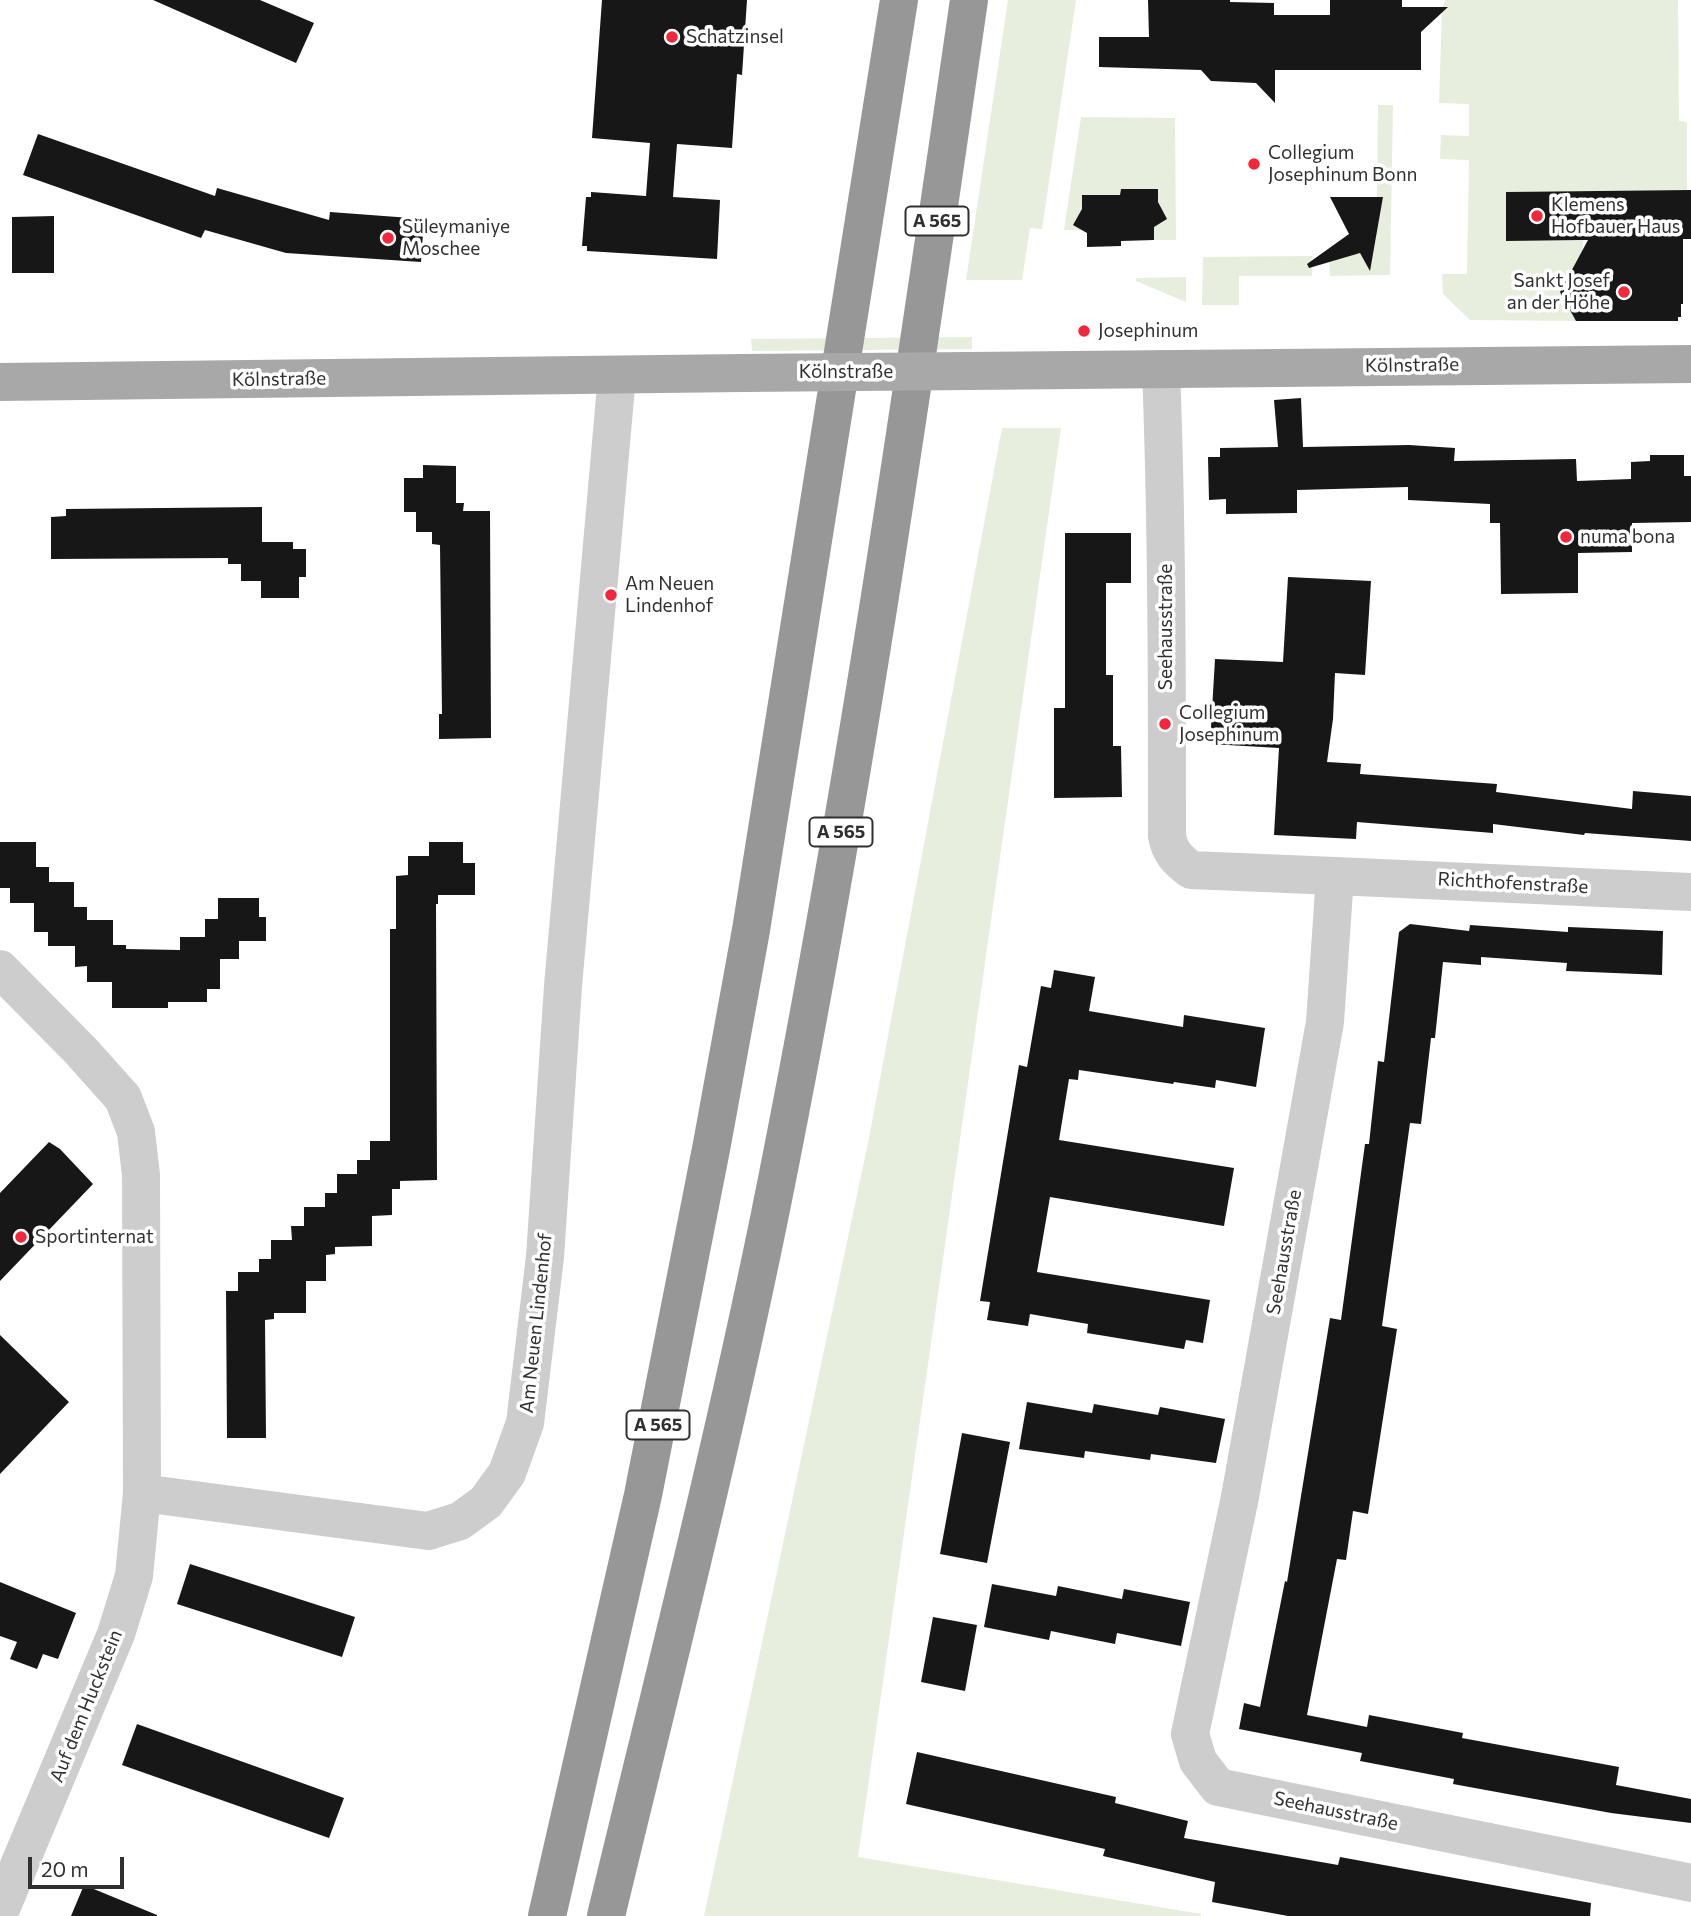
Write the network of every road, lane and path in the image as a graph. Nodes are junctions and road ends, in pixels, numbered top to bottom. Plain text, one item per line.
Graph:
1 (881, 0) edge
2 (899, 0) edge
3 (969, 0) edge
4 (871, 175) junction
5 (1691, 364) edge
6 (1161, 369) junction
7 (617, 375) junction
8 (0, 382) edge
9 (1335, 876) junction
10 (1691, 892) edge
11 (0, 969) edge
12 (142, 1493) junction
13 (1691, 1884) edge
14 (0, 1911) edge
15 (547, 1916) edge
16 (606, 1916) edge

1 - 4 highway
2 - 4 highway, A 565
3 - 16 highway, A 565
4 - 15 highway, A 565
5 - 6 main road, Kölnstraße
6 - 7 main road, Kölnstraße, bridge
6 - 9 street, Seehausstraße
7 - 8 main road, Kölnstraße
7 - 12 street, Am Neuen Lindenhof
9 - 10 street, Richthofenstraße
9 - 13 street, Seehausstraße
11 - 12 street
12 - 14 street, Auf dem Huckstein

